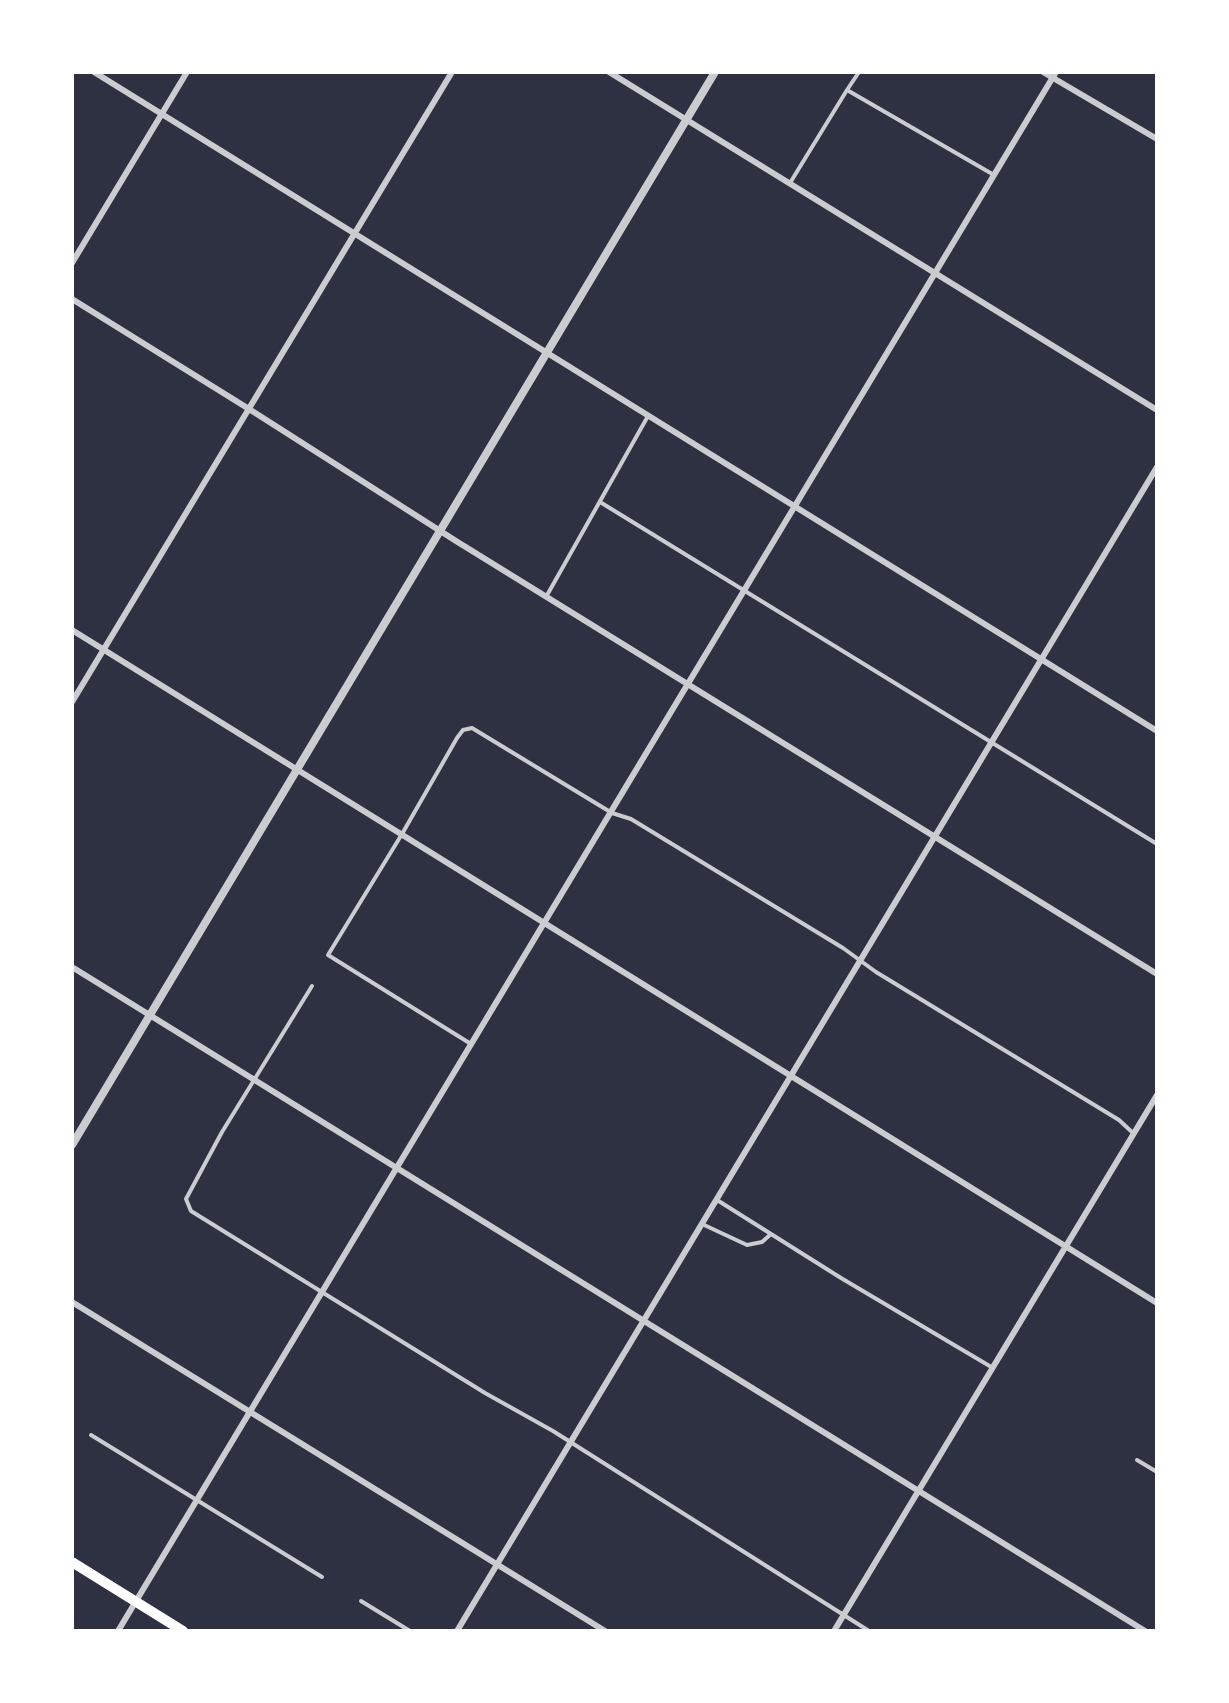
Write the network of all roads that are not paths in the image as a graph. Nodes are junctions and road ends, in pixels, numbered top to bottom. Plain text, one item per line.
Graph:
1 (94, 72) edge
2 (187, 72) edge
3 (452, 72) edge
4 (609, 72) edge
5 (716, 72) edge
6 (859, 72) edge
7 (1043, 72) edge
8 (1054, 75) edge
9 (847, 90) junction
10 (162, 114) junction
11 (688, 120) junction
12 (1157, 139) edge
13 (995, 176) junction
14 (790, 183) junction
15 (353, 233) junction
16 (72, 263) edge
17 (936, 273) junction
18 (72, 299) edge
19 (547, 352) junction
20 (249, 409) junction
21 (1157, 410) edge
22 (648, 416) junction
23 (1157, 467) edge
24 (600, 502) junction
25 (795, 507) junction
26 (441, 531) junction
27 (743, 591) junction
28 (546, 597) junction
29 (72, 630) edge
30 (104, 650) junction
31 (1042, 660) junction
32 (688, 684) junction
33 (72, 702) edge
34 (1157, 731) edge
35 (992, 743) junction
36 (297, 769) junction
37 (612, 813) junction
38 (402, 834) junction
39 (934, 838) junction
40 (1157, 844) edge
41 (544, 922) junction
42 (860, 960) junction
43 (72, 968) edge
44 (1157, 974) edge
45 (312, 986) dead end
46 (149, 1015) junction
47 (471, 1044) junction
48 (791, 1075) junction
49 (254, 1080) junction
50 (1157, 1095) edge
51 (1134, 1133) junction
52 (72, 1145) edge
53 (397, 1168) junction
54 (717, 1200) junction
55 (701, 1224) junction
56 (771, 1234) junction
57 (1066, 1246) junction
58 (322, 1292) junction
59 (72, 1302) edge
60 (1157, 1303) edge
61 (643, 1320) junction
62 (993, 1368) junction
63 (250, 1411) junction
64 (91, 1435) dead end
65 (569, 1443) junction
66 (1137, 1460) dead end
67 (1157, 1472) edge
68 (919, 1491) junction
69 (196, 1500) junction
70 (72, 1562) edge
71 (497, 1564) junction
72 (322, 1577) dead end
73 (361, 1601) dead end
74 (136, 1602) junction
75 (844, 1616) junction
76 (118, 1631) edge
77 (183, 1631) edge
78 (410, 1631) edge
79 (457, 1631) edge
80 (605, 1631) edge
81 (834, 1631) edge
82 (869, 1631) edge
83 (1145, 1631) edge

1 - 10 street
2 - 10 street
3 - 15 street
4 - 11 street
5 - 11 street
6 - 9 lane
7 - 8 street
8 - 12 street
8 - 13 street
9 - 13 lane
9 - 14 lane
10 - 15 street
10 - 16 street
11 - 14 street
11 - 19 street
13 - 17 street
14 - 17 street
15 - 19 street
15 - 20 street
17 - 21 street
17 - 25 street
18 - 20 street
19 - 22 street
19 - 26 street
20 - 26 street
20 - 30 street
22 - 24 lane
22 - 25 street
23 - 31 street
24 - 27 lane
24 - 28 lane
25 - 27 street
25 - 31 street
26 - 28 street
26 - 36 street
27 - 32 street
27 - 35 lane
28 - 32 street
29 - 30 street
30 - 33 street
30 - 36 street
31 - 34 street
31 - 35 street
32 - 37 street
32 - 39 street
35 - 39 street
35 - 40 lane
36 - 38 street
36 - 46 street
37 - 38 lane
37 - 41 street
37 - 42 lane
38 - 41 street
38 - 47 lane
39 - 42 street
39 - 44 street
41 - 47 street
41 - 48 street
42 - 48 street
42 - 51 lane
43 - 46 street
45 - 49 lane
46 - 49 street
46 - 52 street
47 - 53 street
48 - 54 street
48 - 57 street
49 - 53 street
49 - 58 lane
50 - 51 street
51 - 57 street
53 - 58 street
53 - 61 street
54 - 55 street
54 - 56 lane
55 - 56 lane
55 - 61 street
56 - 62 lane
57 - 60 street
57 - 62 street
58 - 63 street
58 - 65 lane
59 - 63 street
61 - 65 street
61 - 68 street
62 - 68 street
63 - 69 street
63 - 71 street
64 - 69 lane
65 - 71 street
65 - 75 lane
66 - 67 lane
68 - 75 street
68 - 83 street
69 - 72 lane
69 - 74 street
70 - 74 main road
71 - 79 street
71 - 80 street
73 - 78 lane
74 - 76 street
74 - 77 main road
75 - 81 street
75 - 82 lane

